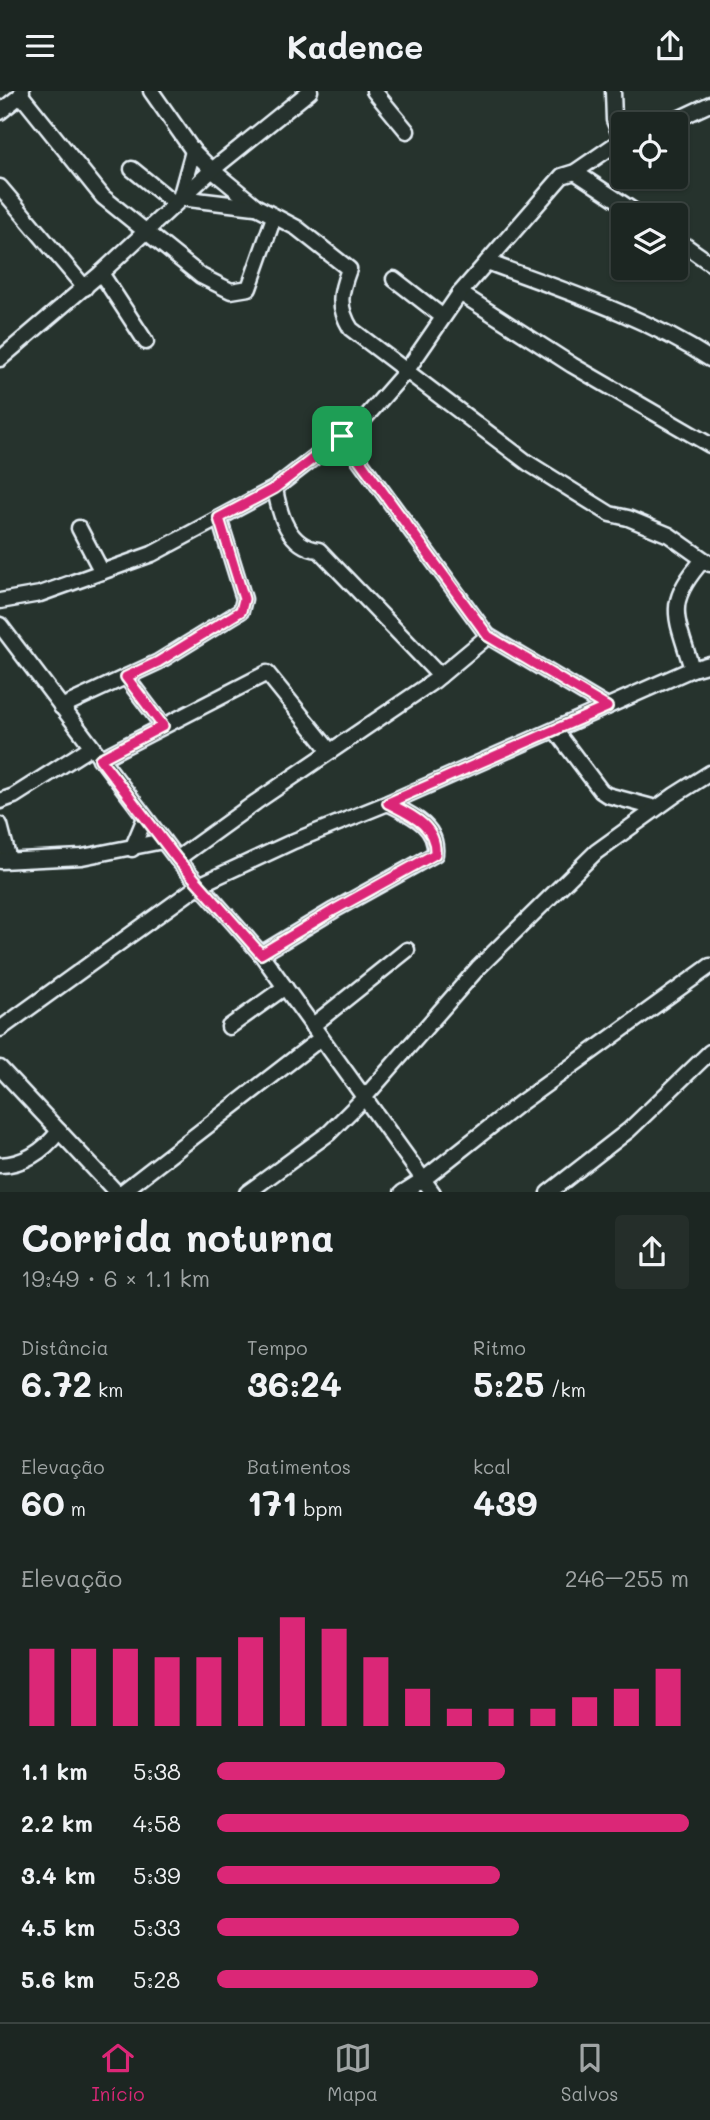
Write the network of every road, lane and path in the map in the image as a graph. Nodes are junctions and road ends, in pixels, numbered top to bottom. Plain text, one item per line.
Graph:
1 (151, 91) edge
2 (310, 91) edge
3 (374, 91) edge
4 (613, 91) edge
5 (22, 93) edge
6 (709, 106) edge
7 (0, 112) edge
8 (614, 112) edge
9 (688, 115) edge
10 (407, 131) dead end
11 (611, 148) edge
12 (193, 151) junction
13 (132, 169) dead end
14 (212, 170) junction
15 (575, 171) junction
16 (0, 187) edge
17 (177, 201) junction
18 (622, 203) edge
19 (257, 207) junction
20 (274, 217) junction
21 (145, 232) junction
22 (688, 247) edge
23 (487, 262) junction
24 (710, 263) edge
25 (102, 273) junction
26 (394, 279) dead end
27 (85, 288) junction
28 (460, 293) junction
29 (443, 317) junction
30 (146, 342) dead end
31 (0, 359) edge
32 (710, 359) edge
33 (407, 370) junction
34 (342, 436) junction
35 (710, 445) edge
36 (275, 488) junction
37 (219, 518) junction
38 (79, 528) dead end
39 (706, 562) edge
40 (102, 572) junction
41 (0, 601) edge
42 (0, 625) edge
43 (488, 636) junction
44 (710, 664) edge
45 (692, 669) junction
46 (440, 676) junction
47 (126, 677) junction
48 (61, 707) junction
49 (607, 707) junction
50 (163, 726) junction
51 (555, 730) junction
52 (330, 751) junction
53 (95, 753) junction
54 (710, 773) edge
55 (0, 801) edge
56 (388, 803) junction
57 (656, 808) junction
58 (145, 818) junction
59 (0, 825) edge
60 (163, 841) junction
61 (132, 849) junction
62 (177, 859) junction
63 (4, 861) edge
64 (201, 884) junction
65 (407, 950) dead end
66 (261, 954) junction
67 (707, 974) edge
68 (285, 987) junction
69 (312, 1025) junction
70 (229, 1027) dead end
71 (0, 1029) edge
72 (321, 1038) junction
73 (710, 1052) edge
74 (0, 1068) edge
75 (364, 1098) junction
76 (59, 1131) junction
77 (0, 1165) edge
78 (424, 1179) junction
79 (119, 1192) edge
80 (247, 1192) edge
81 (402, 1192) edge
82 (433, 1192) edge
83 (548, 1192) edge

1 - 12 street
2 - 14 street
3 - 10 street
4 - 8 street
5 - 7 street
5 - 21 street
6 - 9 street
11 - 15 street
12 - 14 street
12 - 17 street
13 - 17 street
14 - 17 street
14 - 19 street
15 - 18 street
15 - 23 street
16 - 27 street
17 - 19 street
17 - 21 street
19 - 20 street
20 - 21 street
20 - 33 street
21 - 25 street
22 - 24 street
23 - 28 street
23 - 32 street
25 - 27 street
25 - 30 street
26 - 29 street
27 - 31 street
28 - 29 street
28 - 35 street
29 - 33 street
33 - 34 street
33 - 39 street
34 - 36 street
34 - 43 street
36 - 37 street
36 - 46 street
37 - 40 street
37 - 47 street
38 - 40 street
39 - 45 street
40 - 41 street
42 - 48 street
43 - 46 street
43 - 49 street
44 - 45 street
45 - 49 street
46 - 52 street
47 - 48 street
47 - 50 street
48 - 53 street
49 - 51 street
50 - 52 street
50 - 53 street
51 - 56 street
51 - 57 street
52 - 62 street
53 - 55 street
53 - 58 street
54 - 57 street
56 - 64 street
56 - 66 street
57 - 75 street
58 - 60 street
58 - 61 street
59 - 63 street
60 - 61 street
60 - 62 street
61 - 63 street
62 - 64 street
64 - 66 street
64 - 71 street
65 - 69 street
66 - 68 street
67 - 78 street
68 - 69 street
68 - 70 street
69 - 72 street
72 - 75 street
72 - 79 street
73 - 83 street
74 - 76 street
75 - 78 street
75 - 80 street
76 - 77 street
76 - 79 street
78 - 81 street
78 - 82 street

